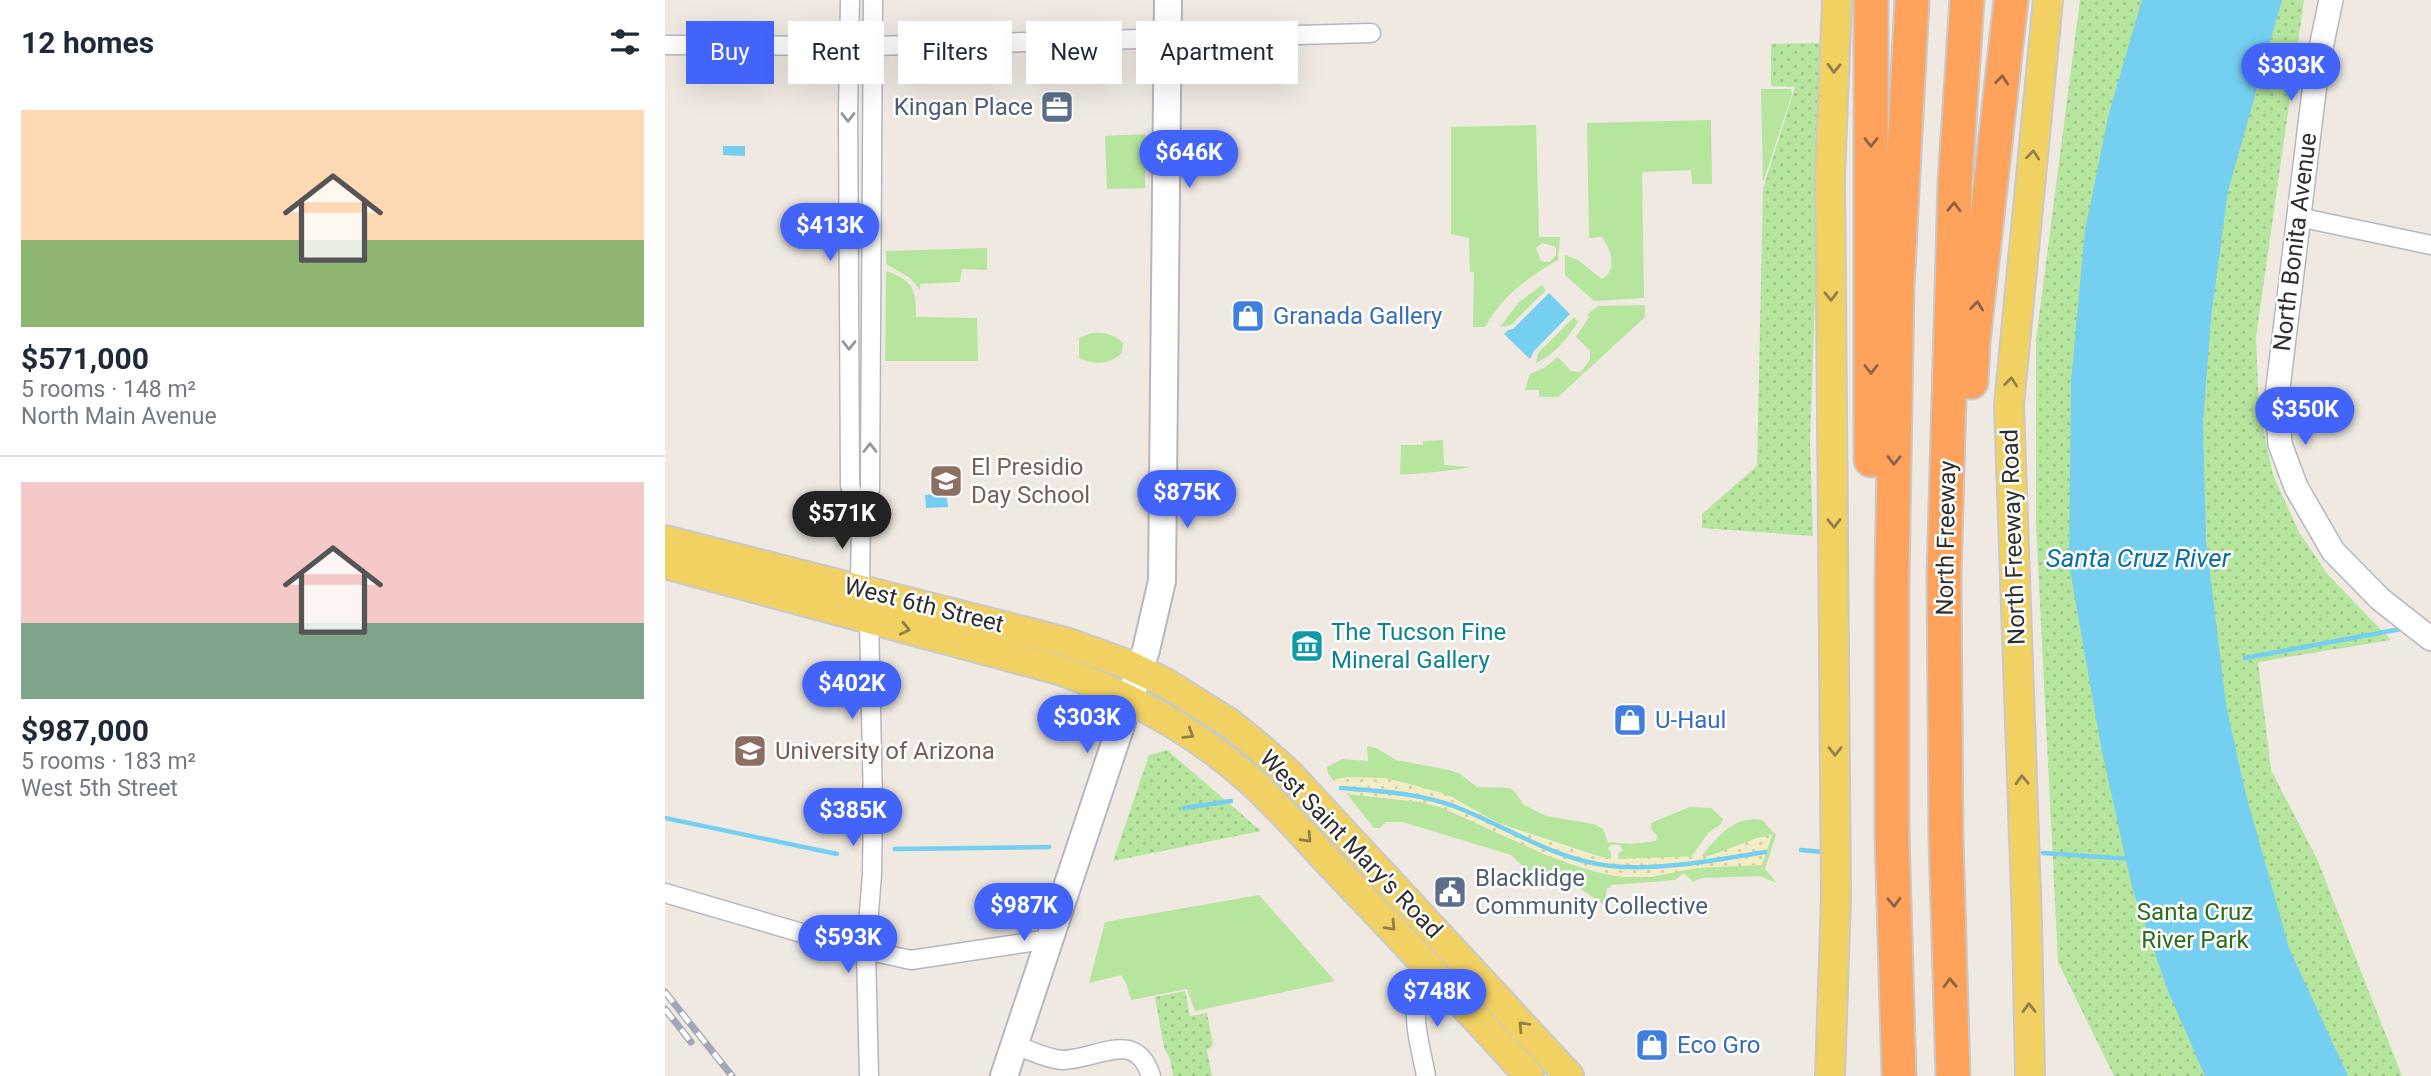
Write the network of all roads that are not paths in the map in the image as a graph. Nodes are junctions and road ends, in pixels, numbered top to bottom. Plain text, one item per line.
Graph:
1 (850, 0) edge
2 (873, 0) edge
3 (1168, 0) edge
4 (1837, 0) edge
5 (1871, 0) edge
6 (1912, 0) edge
7 (1967, 0) edge
8 (2011, 0) edge
9 (2048, 0) edge
10 (2331, 0) edge
11 (850, 21) edge
12 (873, 21) edge
13 (1168, 21) edge
14 (1371, 33) dead end
15 (1298, 35) edge
16 (1136, 39) edge
17 (665, 45) edge
18 (788, 46) edge
19 (884, 46) edge
20 (849, 84) edge
21 (872, 84) edge
22 (1167, 84) edge
23 (2298, 217) junction
24 (2431, 245) edge
25 (861, 514) junction
26 (665, 541) edge
27 (665, 564) edge
28 (860, 589) junction
29 (839, 610) junction
30 (869, 620) junction
31 (2431, 639) edge
32 (1140, 669) junction
33 (1130, 699) junction
34 (1892, 834) junction
35 (1946, 839) junction
36 (665, 893) edge
37 (1050, 939) junction
38 (866, 951) junction
39 (1438, 977) junction
40 (1015, 1045) junction
41 (869, 1076) edge
42 (1004, 1076) edge
43 (1151, 1076) edge
44 (1426, 1076) edge
45 (1529, 1076) edge
46 (1569, 1076) edge
47 (1830, 1076) edge
48 (1899, 1076) edge
49 (1953, 1076) edge
50 (2030, 1076) edge

1 - 11 street
2 - 12 street
3 - 13 main road
4 -> 47 main road
5 -> 34 highway
6 -> 34 highway
35 -> 7 highway, North Freeway
35 -> 8 highway
50 -> 9 main road, North Freeway Road
10 - 23 street, North Bonita Avenue
14 - 15 street
16 - 19 street
17 - 18 street
20 -> 25 street
25 -> 21 street
22 - 32 main road
23 - 24 street
23 - 31 street, North Bonita Avenue
25 - 28 street
26 - 28 main road, West 6th Street
26 - 29 street, West 6th Street
27 - 29 main road, West 6th Street
28 - 32 main road, West 6th Street
29 - 30 main road, West 6th Street
30 -> 33 main road, West 6th Street
30 - 38 street
32 - 33 main road
46 -> 32 main road, West Saint Mary's Road
33 - 37 main road
33 -> 39 main road, West Saint Mary's Road
34 -> 48 highway
49 -> 35 highway, North Freeway
36 - 38 street
37 - 38 street
37 - 40 main road
38 - 41 street
39 - 44 street
39 - 45 main road, West Saint Mary's Road
40 - 42 main road
40 - 43 street

